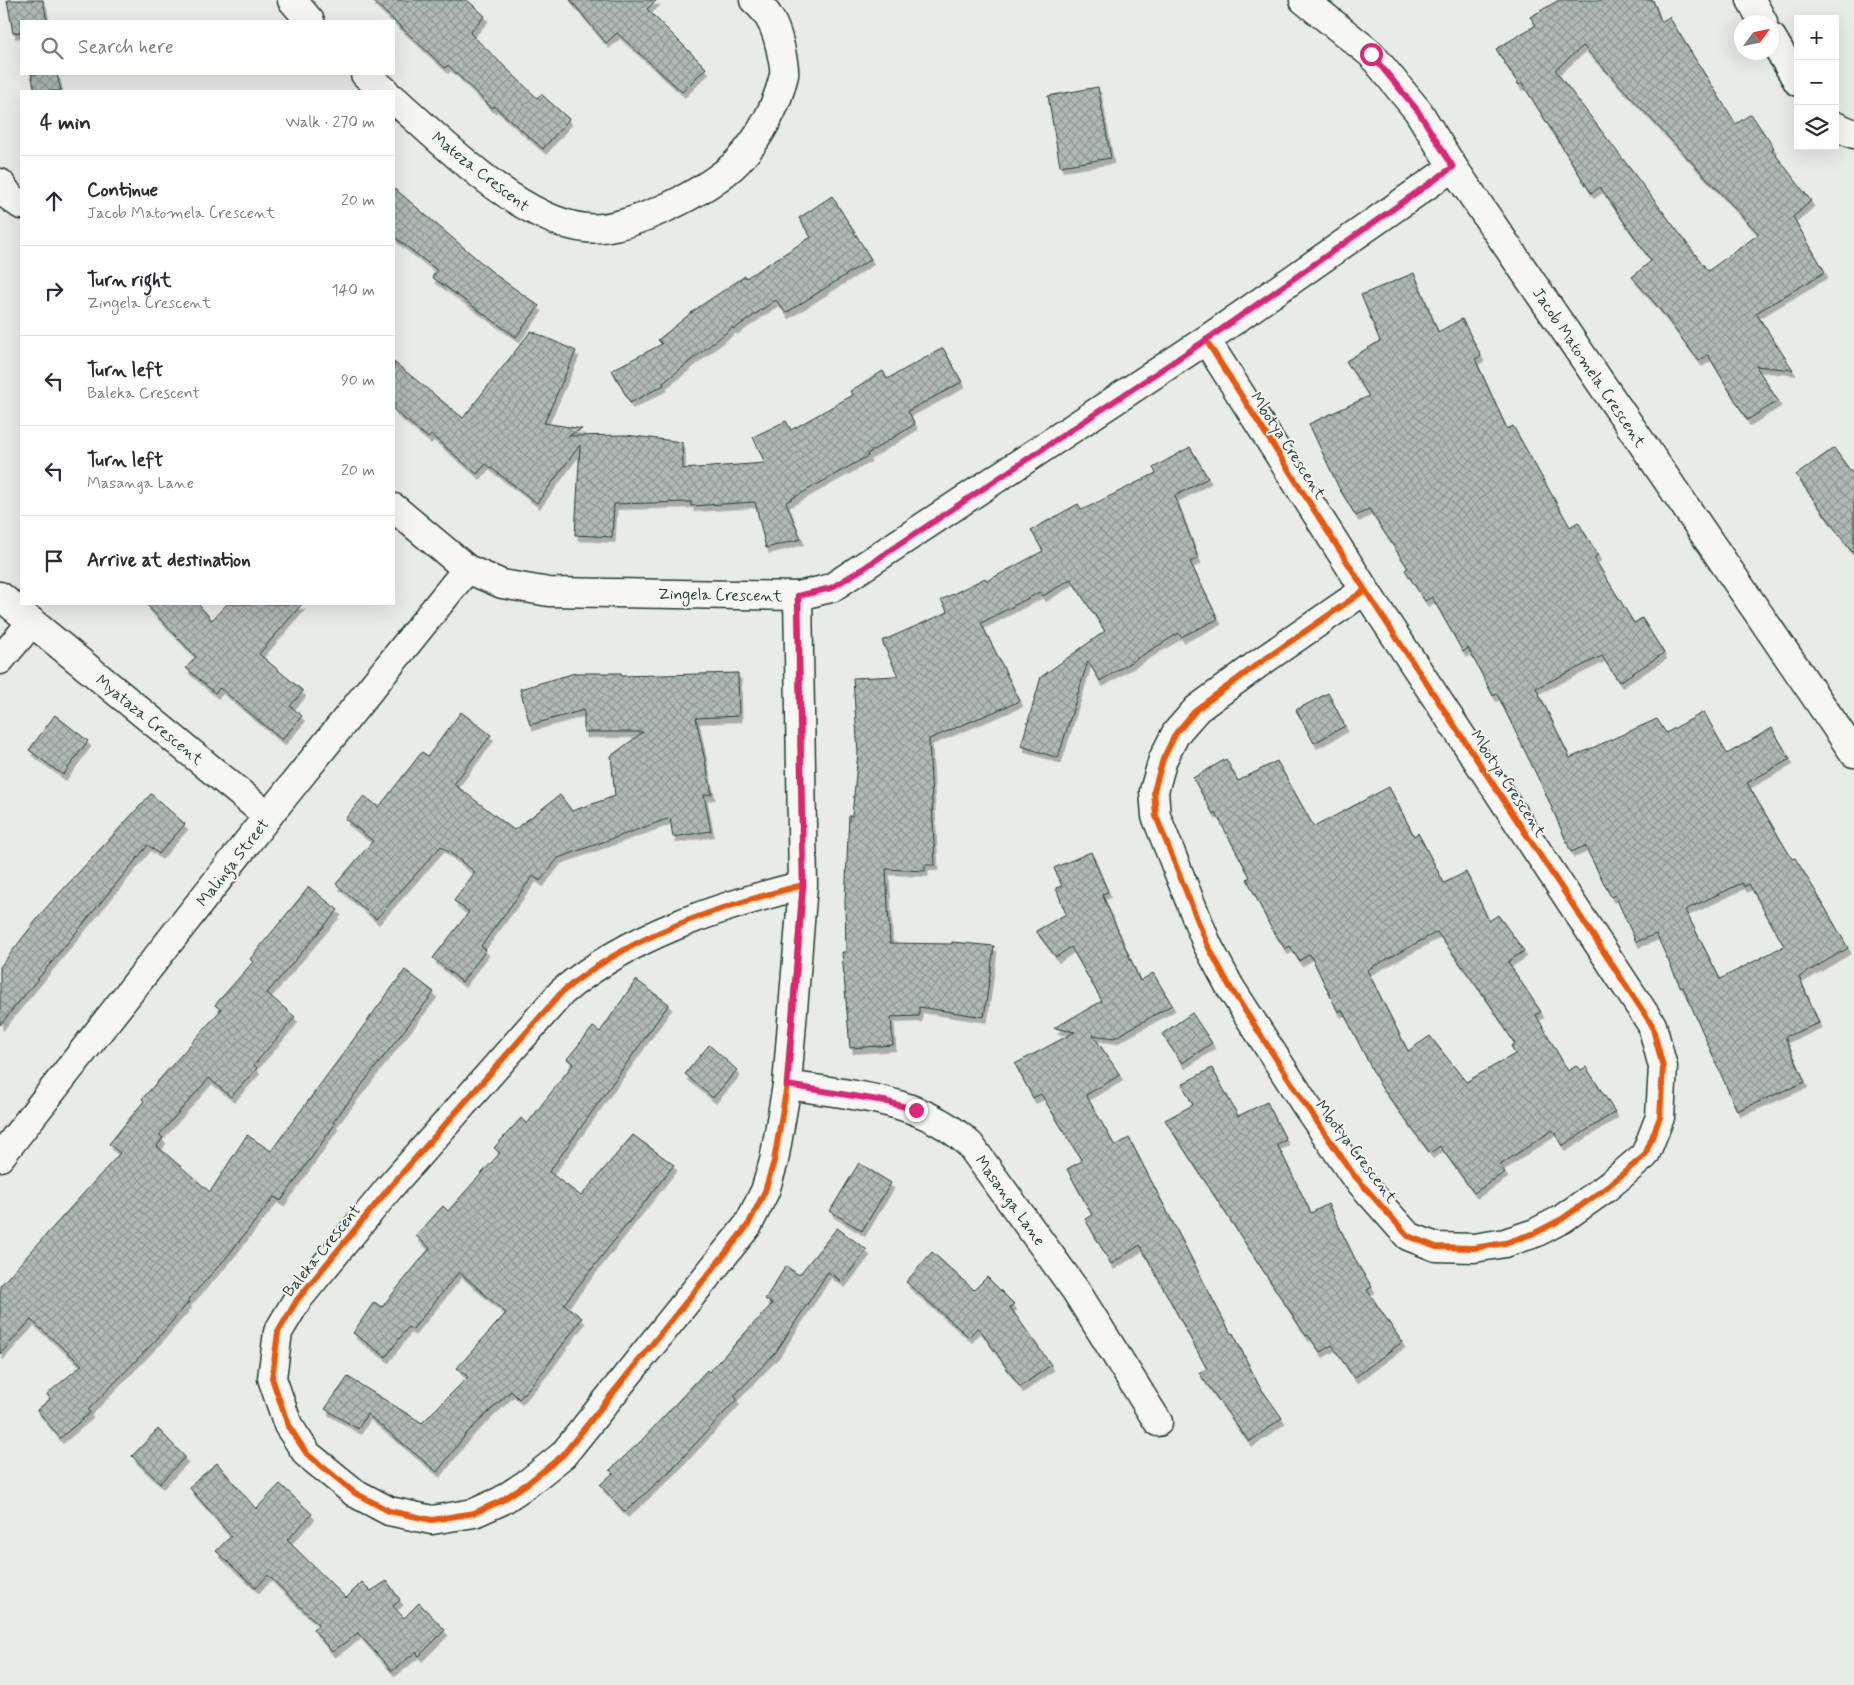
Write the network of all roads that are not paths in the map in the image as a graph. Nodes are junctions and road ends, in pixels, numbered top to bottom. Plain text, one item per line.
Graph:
1 (292, 0) edge
2 (754, 0) edge
3 (1304, 0) edge
4 (1751, 0) edge
5 (1759, 15) edge
6 (309, 20) edge
7 (1779, 50) edge
8 (366, 75) edge
9 (1794, 75) edge
10 (384, 90) edge
11 (395, 100) edge
12 (1839, 128) edge
13 (1854, 134) edge
14 (1453, 167) junction
15 (0, 183) edge
16 (20, 204) edge
17 (1206, 340) junction
18 (395, 509) edge
19 (467, 570) junction
20 (1366, 590) junction
21 (0, 596) edge
22 (798, 596) junction
23 (32, 622) junction
24 (0, 660) edge
25 (1854, 753) edge
26 (268, 816) junction
27 (803, 884) junction
28 (787, 1085) junction
29 (0, 1156) edge
30 (1158, 1422) dead end

1 - 6 street
2 - 11 street, Mateza Crescent
3 - 14 street, Jacob Matomela Crescent
4 - 5 street
7 - 9 street
8 - 10 street
12 - 13 street
14 - 17 street, Zingela Crescent
14 - 25 street, Jacob Matomela Crescent
15 - 16 street
17 - 20 street, Mbotya Crescent
17 - 22 street, Zingela Crescent
18 - 19 street, Zingela Crescent
19 - 22 street, Zingela Crescent
19 - 26 street, Malinga Street
20 - 20 street, Mbotya Crescent
21 - 23 street, Myataza Crescent
22 - 27 street, Baleka Crescent
23 - 24 street
23 - 26 street, Myataza Crescent
26 - 29 street, Malinga Street
27 - 28 street, Baleka Crescent
27 - 28 street, Baleka Crescent
28 - 30 street, Masanga Lane

